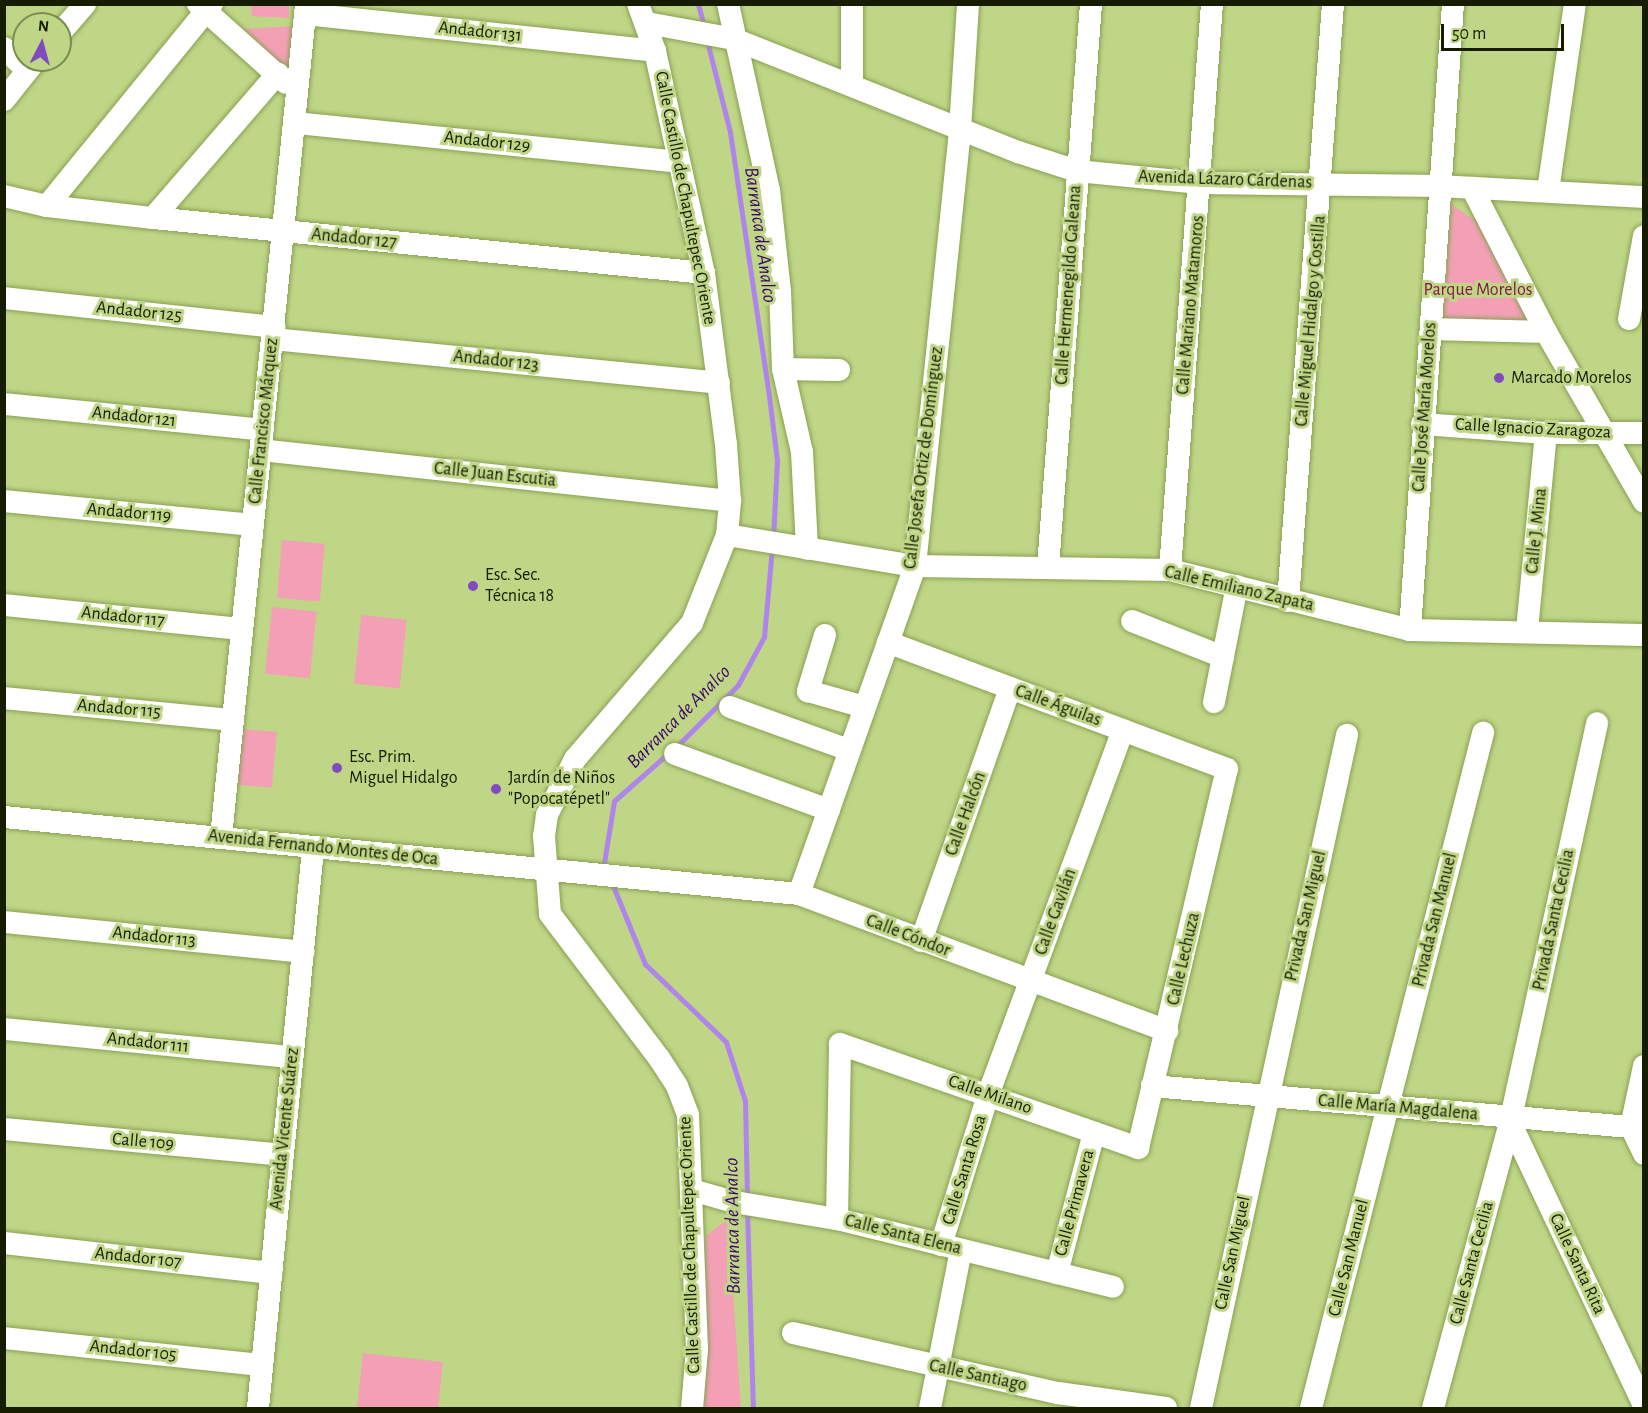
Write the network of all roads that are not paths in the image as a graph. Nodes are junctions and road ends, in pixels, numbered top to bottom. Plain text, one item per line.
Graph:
1 (85, 4) edge
2 (728, 4) edge
3 (852, 4) edge
4 (968, 4) edge
5 (1091, 4) edge
6 (1212, 4) edge
7 (1333, 4) edge
8 (1453, 4) edge
9 (1575, 4) edge
10 (206, 7) edge
11 (305, 9) edge
12 (647, 17) edge
13 (72, 19) edge
14 (727, 37) junction
15 (655, 51) junction
16 (26, 72) edge
17 (278, 73) junction
18 (852, 84) junction
19 (298, 98) junction
20 (4, 100) edge
21 (296, 123) junction
22 (960, 129) junction
23 (678, 162) junction
24 (1077, 171) junction
25 (1200, 183) junction
26 (1322, 184) junction
27 (1440, 186) junction
28 (1472, 188) junction
29 (1548, 191) junction
30 (4, 196) edge
31 (1644, 197) edge
32 (47, 206) junction
33 (153, 218) junction
34 (284, 232) junction
35 (1644, 236) edge
36 (704, 273) junction
37 (4, 298) edge
38 (1629, 319) dead end
39 (1431, 329) junction
40 (1546, 332) junction
41 (274, 333) junction
42 (783, 369) junction
43 (839, 370) dead end
44 (718, 383) junction
45 (4, 404) edge
46 (1422, 423) junction
47 (1546, 433) junction
48 (1644, 433) edge
49 (1603, 434) junction
50 (262, 440) junction
51 (4, 501) edge
52 (730, 501) junction
53 (1644, 502) edge
54 (253, 525) junction
55 (727, 535) junction
56 (797, 548) junction
57 (915, 566) junction
58 (1048, 567) junction
59 (1170, 570) junction
60 (1237, 586) junction
61 (1288, 601) junction
62 (4, 605) edge
63 (1132, 621) dead end
64 (242, 629) junction
65 (1410, 630) junction
66 (1527, 630) junction
67 (825, 635) dead end
68 (1644, 635) edge
69 (888, 642) junction
70 (1223, 657) junction
71 (1010, 688) junction
72 (4, 698) edge
73 (1214, 702) dead end
74 (730, 707) dead end
75 (864, 707) junction
76 (233, 720) junction
77 (1597, 723) dead end
78 (1123, 730) junction
79 (1484, 733) dead end
80 (1347, 735) dead end
81 (849, 750) junction
82 (675, 754) dead end
83 (1227, 769) joint
84 (829, 810) junction
85 (4, 817) edge
86 (221, 837) junction
87 (313, 849) junction
88 (546, 871) junction
89 (641, 881) joint
90 (799, 894) junction
91 (4, 922) edge
92 (921, 941) junction
93 (303, 952) junction
94 (1031, 981) junction
95 (4, 1029) edge
96 (1167, 1031) junction
97 (292, 1058) junction
98 (1644, 1066) edge
99 (1152, 1086) junction
100 (988, 1095) junction
101 (1265, 1097) junction
102 (1387, 1107) junction
103 (1510, 1120) junction
104 (1637, 1127) edge
105 (4, 1129) edge
106 (1094, 1133) junction
107 (1138, 1148) joint
108 (1644, 1154) edge
109 (282, 1155) junction
110 (692, 1190) junction
111 (837, 1219) junction
112 (4, 1243) edge
113 (951, 1247) junction
114 (271, 1273) junction
115 (1057, 1273) junction
116 (1113, 1287) dead end
117 (793, 1333) dead end
118 (4, 1338) edge
119 (262, 1365) junction
120 (937, 1367) junction
121 (1644, 1406) edge
122 (258, 1408) edge
123 (692, 1408) edge
124 (930, 1408) edge
125 (1166, 1408) edge
126 (1201, 1408) edge
127 (1311, 1408) edge
128 (1433, 1408) edge

1 - 13 street
2 - 14 street
3 - 18 street
4 - 22 street, Calle Josefa Ortiz de Domínguez
5 - 24 street, Calle Hermenegildo Galeana
6 - 25 street, Calle Mariano Matamoros
7 - 26 street, Calle Miguel Hidalgo y Costilla
8 - 27 street, Calle José María Morelos
9 - 29 street
10 - 17 street
10 - 32 street
11 - 15 street, Andador 131
11 - 19 street, Calle Francisco Márquez
12 - 14 street, Avenida Lázaro Cárdenas
12 - 15 street, Calle Castillo de Chapultepec Oriente
14 - 18 street, Avenida Lázaro Cárdenas
14 - 42 street
15 - 23 street, Calle Castillo de Chapultepec Oriente
16 - 20 street
17 - 19 street
17 - 33 street
18 - 22 street, Avenida Lázaro Cárdenas
19 - 21 street, Calle Francisco Márquez
21 - 23 street, Andador 129
21 - 34 street, Calle Francisco Márquez
22 - 24 street, Avenida Lázaro Cárdenas
22 - 57 street, Calle Josefa Ortiz de Domínguez
23 - 36 street, Calle Castillo de Chapultepec Oriente
24 - 25 street, Avenida Lázaro Cárdenas
24 - 58 street, Calle Hermenegildo Galeana
25 - 26 street, Avenida Lázaro Cárdenas
25 - 59 street, Calle Mariano Matamoros
26 - 27 street, Avenida Lázaro Cárdenas
26 - 61 street, Calle Miguel Hidalgo y Costilla
27 - 28 street, Avenida Lázaro Cárdenas
27 - 39 street, Calle José María Morelos
28 - 29 street, Avenida Lázaro Cárdenas
28 - 40 street
29 - 31 street, Avenida Lázaro Cárdenas
30 - 32 street, Andador 127
32 - 33 street, Andador 127
33 - 34 street, Andador 127
34 - 36 street, Andador 127
34 - 41 street, Calle Francisco Márquez
35 - 38 street
36 - 44 street, Calle Castillo de Chapultepec Oriente
37 - 41 street, Andador 125
39 - 40 street
39 - 46 street, Calle José María Morelos
40 - 49 street
41 - 44 street, Andador 123
41 - 50 street, Calle Francisco Márquez
42 - 43 street
42 - 56 street
44 - 52 street, Calle Castillo de Chapultepec Oriente
45 - 50 street, Andador 121
46 - 47 street, Calle Ignacio Zaragoza
46 - 65 street, Calle José María Morelos
47 - 49 street, Calle Ignacio Zaragoza
47 - 66 street, Calle J. Mina
48 - 49 street, Calle Ignacio Zaragoza
49 - 53 street
50 - 52 street, Calle Juan Escutia
50 - 54 street, Calle Francisco Márquez
51 - 54 street, Andador 119
52 - 55 street, Calle Castillo de Chapultepec Oriente
54 - 64 street, Calle Francisco Márquez
55 - 56 street, Calle Emiliano Zapata
55 - 88 street, Calle Castillo de Chapultepec Oriente
56 - 57 street, Calle Emiliano Zapata
57 - 58 street, Calle Emiliano Zapata
57 - 69 street, Calle Josefa Ortiz de Domínguez
58 - 59 street, Calle Emiliano Zapata
59 - 60 street, Calle Emiliano Zapata
60 - 61 street, Calle Emiliano Zapata
60 - 70 street
61 - 65 street, Calle Emiliano Zapata
62 - 64 street, Andador 117
63 - 70 street
64 - 76 street, Calle Francisco Márquez
65 - 66 street, Calle Emiliano Zapata
66 - 68 street, Calle Emiliano Zapata
67 - 75 street
69 - 71 street, Calle Águilas
69 - 75 street, Calle Josefa Ortiz de Domínguez
70 - 73 street
71 - 78 street, Calle Águilas
71 - 92 street, Calle Halcón
72 - 76 street, Andador 115
74 - 81 street
75 - 81 street, Calle Josefa Ortiz de Domínguez
76 - 86 street, Calle Francisco Márquez
77 - 103 street, Privada Santa Cecilia
78 - 83 street, Calle Águilas
78 - 94 street, Calle Gavilán
79 - 102 street, Privada San Manuel
80 - 101 street, Privada San Miguel
81 - 84 street, Calle Josefa Ortiz de Domínguez
82 - 84 street
83 - 96 street, Calle Lechuza
84 - 90 street, Calle Josefa Ortiz de Domínguez
85 - 86 street, Avenida Fernando Montes de Oca
86 - 87 street, Avenida Fernando Montes de Oca
87 - 88 street, Avenida Fernando Montes de Oca
87 - 93 street, Avenida Vicente Suárez
88 - 89 street, Avenida Fernando Montes de Oca
88 - 110 street, Calle Castillo de Chapultepec Oriente
89 - 90 street, Calle Cóndor
90 - 92 street, Calle Cóndor
91 - 93 street, Andador 113
92 - 94 street, Calle Cóndor
93 - 97 street, Avenida Vicente Suárez
94 - 96 street, Calle Cóndor
94 - 100 street, Calle Gavilán
95 - 97 street, Andador 111
96 - 99 street, Calle Lechuza
97 - 109 street, Avenida Vicente Suárez
98 - 104 street
99 - 101 street, Calle María Magdalena
99 - 107 street, Calle Lechuza
100 - 106 street, Calle Milano
100 - 111 street, Calle Milano
100 - 113 street, Calle Santa Rosa
101 - 102 street, Calle María Magdalena
101 - 126 street, Calle San Miguel
102 - 103 street, Calle María Magdalena
102 - 127 street, Calle San Manuel
103 - 104 street, Calle María Magdalena
103 - 121 street, Calle Santa Rita
103 - 128 street, Calle Santa Cecilia
104 - 108 street
105 - 109 street, Calle 109
106 - 107 street, Calle Milano
106 - 115 street, Calle Primavera
109 - 114 street, Avenida Vicente Suárez
110 - 111 street, Calle Santa Elena
110 - 123 street, Calle Castillo de Chapultepec Oriente
111 - 113 street, Calle Santa Elena
112 - 114 street, Andador 107
113 - 115 street, Calle Santa Elena
113 - 120 street, Calle Santa Rosa
114 - 119 street, Avenida Vicente Suárez
115 - 116 street, Calle Santa Elena
117 - 120 street, Calle Santiago
118 - 119 street, Andador 105
119 - 122 street, Avenida Vicente Suárez
120 - 124 street, Calle Santa Rosa
120 - 125 street, Calle Santiago

